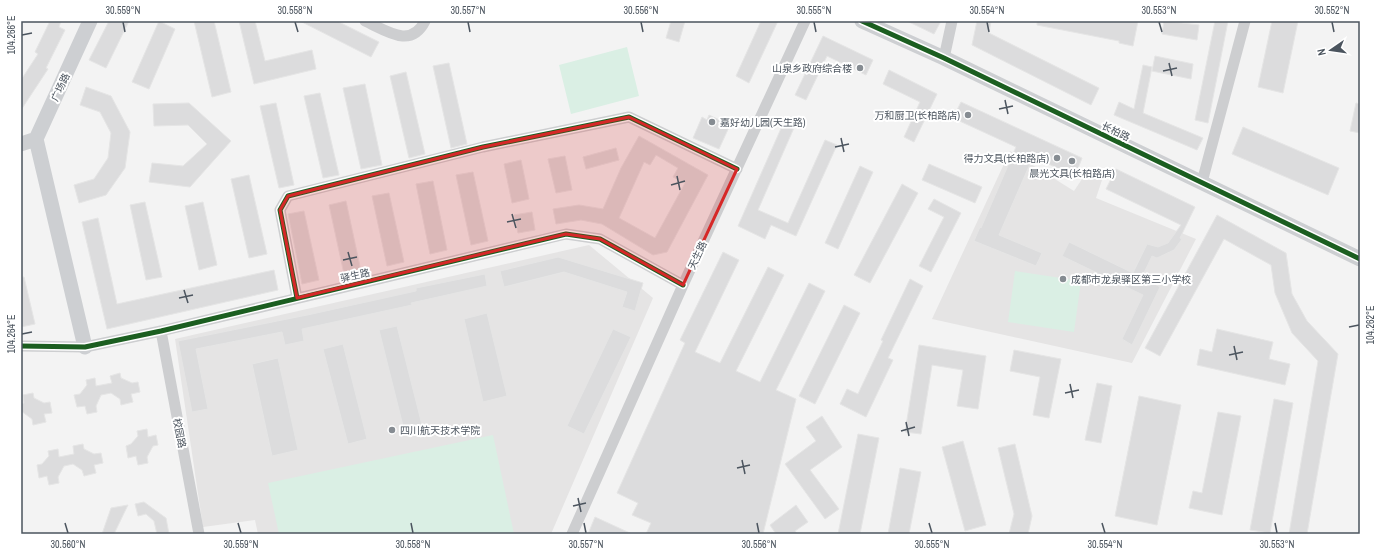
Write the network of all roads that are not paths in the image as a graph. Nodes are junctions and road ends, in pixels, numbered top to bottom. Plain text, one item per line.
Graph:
1 (90, 21) edge
2 (366, 21) edge
3 (425, 21) edge
4 (805, 21) edge
5 (862, 21) edge
6 (952, 21) edge
7 (1245, 21) edge
8 (944, 58) junction
9 (36, 139) junction
10 (21, 144) edge
11 (737, 169) junction
12 (1202, 182) junction
13 (1360, 259) edge
14 (683, 285) junction
15 (298, 298) junction
16 (161, 331) junction
17 (21, 346) edge
18 (86, 347) junction
19 (199, 534) edge
20 (572, 534) edge

1 - 9 street, 广场路
2 - 3 street
4 - 11 street, 天生路
5 - 8 street, 长柏路
6 - 8 street
7 - 12 street
8 - 12 street, 长柏路
9 - 10 street
9 - 18 street
11 - 14 street, 天生路
11 - 15 street
12 - 13 street, 长柏路
14 - 15 street, 驿生路
14 - 20 street, 天生路
15 - 16 street, 驿生路
16 - 18 street, 驿生路
16 - 19 street, 校园路
17 - 18 street, 驿生路

